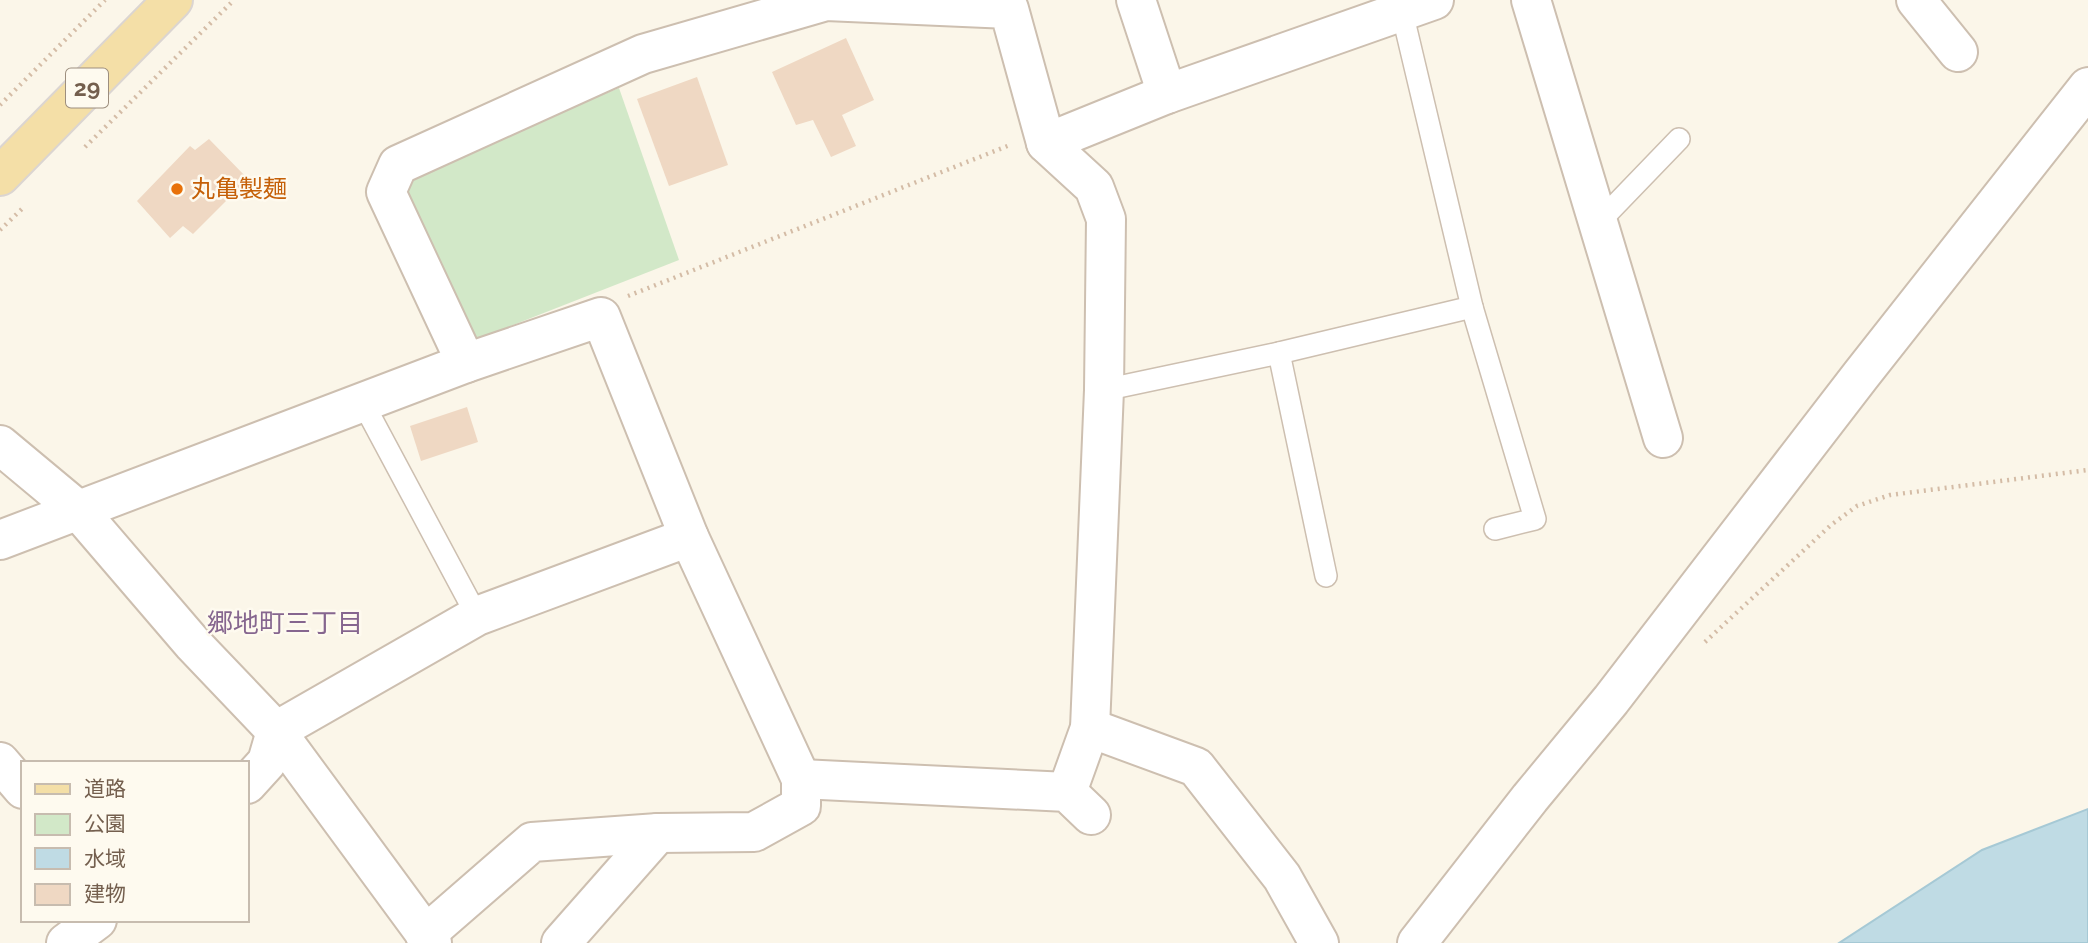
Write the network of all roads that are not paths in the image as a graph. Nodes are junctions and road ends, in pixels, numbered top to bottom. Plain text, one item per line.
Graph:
1 (173, 0) edge
2 (1136, 0) edge
3 (1531, 0) edge
4 (1916, 0) edge
5 (1418, 6) edge
6 (1958, 52) dead end
7 (2088, 87) edge
8 (1167, 94) junction
9 (1045, 137) junction
10 (1679, 139) dead end
11 (0, 176) edge
12 (1598, 223) junction
13 (1472, 307) junction
14 (1279, 353) junction
15 (466, 363) junction
16 (1104, 390) junction
17 (362, 401) junction
18 (1663, 438) dead end
19 (0, 445) edge
20 (78, 510) junction
21 (1494, 529) dead end
22 (689, 537) junction
23 (0, 540) edge
24 (1326, 576) dead end
25 (477, 616) junction
26 (1090, 728) junction
27 (276, 731) junction
28 (0, 762) edge
29 (801, 779) junction
30 (248, 783) edge
31 (21, 787) edge
32 (658, 833) junction
33 (94, 922) edge
34 (428, 939) edge
35 (66, 943) edge
36 (561, 943) edge
37 (1319, 943) edge
38 (1417, 943) edge

1 - 11 main road, 29
2 - 8 street
3 - 12 street
4 - 6 street
5 - 8 street
5 - 13 lane
7 - 38 street
8 - 9 street
9 - 15 street
9 - 16 street
10 - 12 lane
12 - 18 street
13 - 14 lane
13 - 21 lane
14 - 16 lane
14 - 24 lane
15 - 17 street
15 - 22 street
16 - 26 street
17 - 20 street
17 - 25 lane
19 - 20 street
20 - 23 street
20 - 27 street
22 - 25 street
22 - 29 street
25 - 27 street
26 - 29 street
26 - 37 street
27 - 30 street
27 - 34 street
28 - 31 street
29 - 32 street
32 - 34 street
32 - 36 street
33 - 35 street

